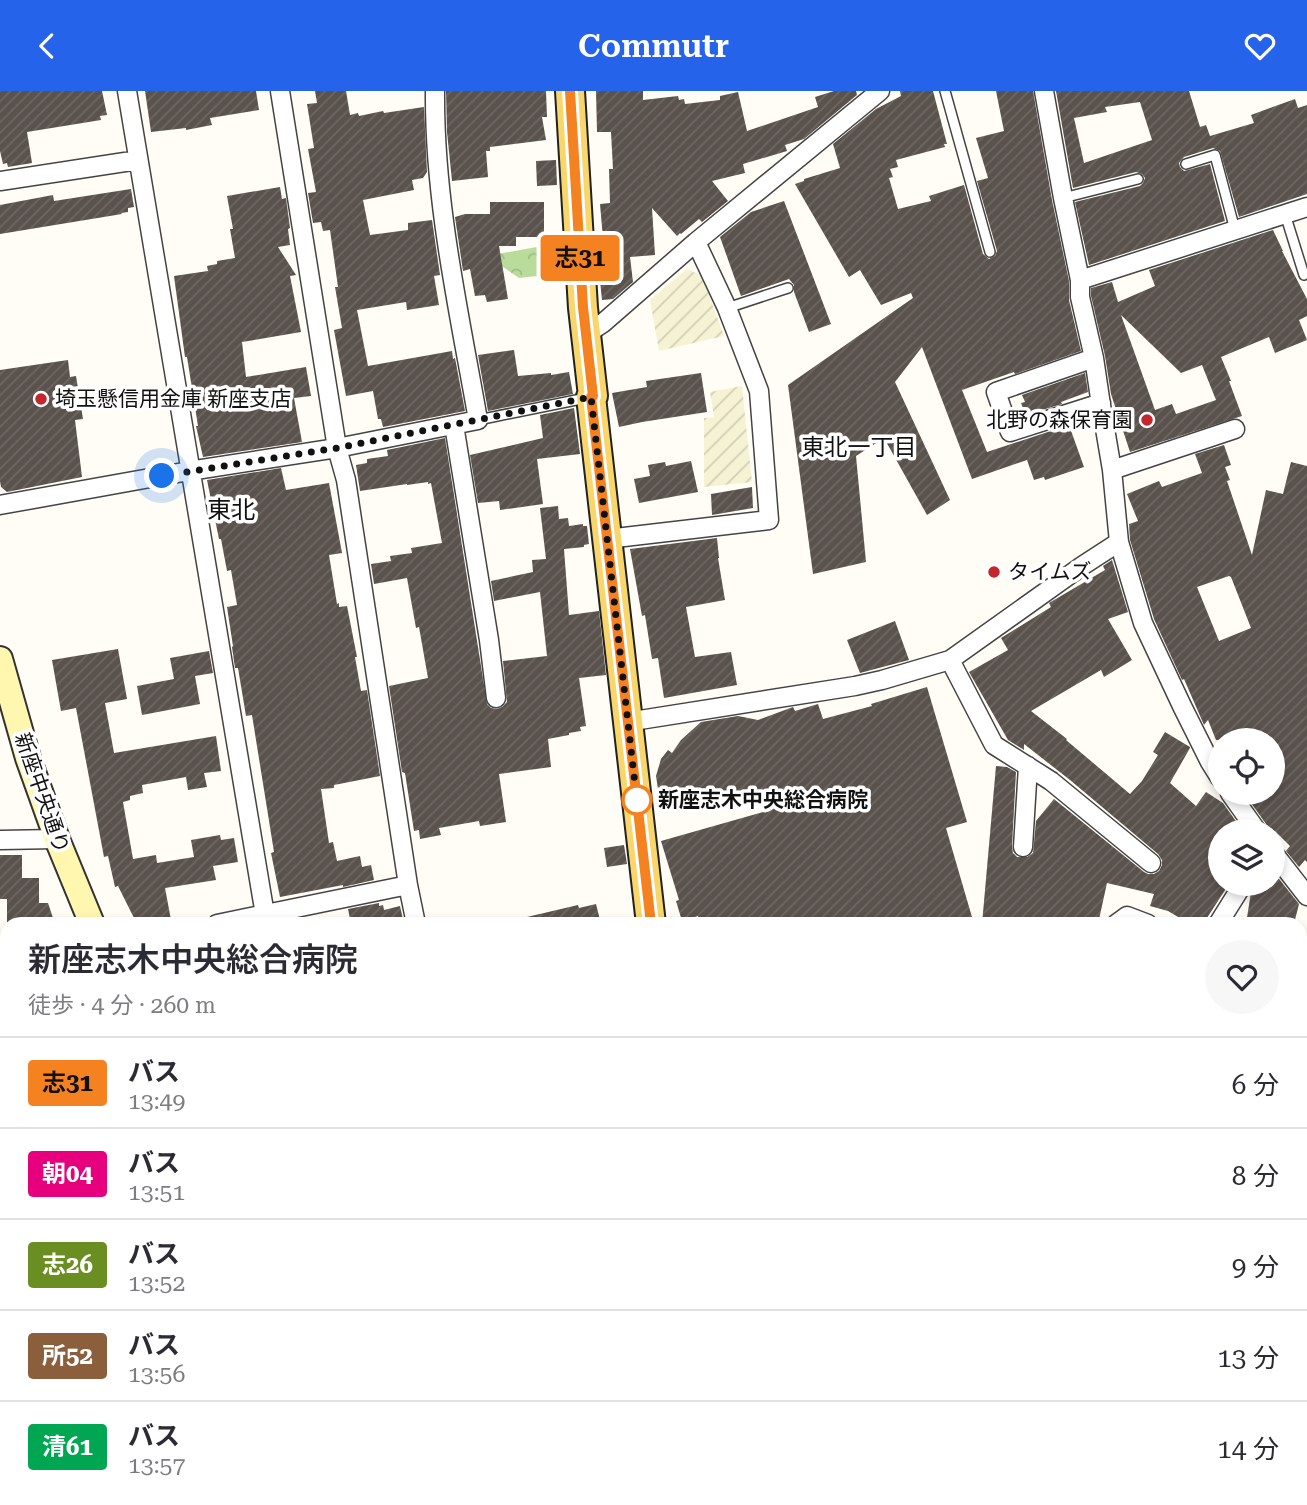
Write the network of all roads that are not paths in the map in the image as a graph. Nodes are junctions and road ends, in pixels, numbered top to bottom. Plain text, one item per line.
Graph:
1 (127, 91) edge
2 (280, 91) edge
3 (435, 91) edge
4 (570, 91) edge
5 (880, 91) edge
6 (945, 91) edge
7 (1044, 91) edge
8 (138, 160) junction
9 (1186, 164) dead end
10 (1138, 179) dead end
11 (0, 181) edge
12 (1063, 198) junction
13 (1307, 207) edge
14 (1285, 214) junction
15 (1235, 230) junction
16 (696, 242) junction
17 (990, 252) dead end
18 (1304, 275) dead end
19 (1080, 280) junction
20 (788, 288) dead end
21 (727, 308) junction
22 (585, 335) junction
23 (1094, 358) junction
24 (591, 397) junction
25 (1101, 403) junction
26 (478, 420) junction
27 (454, 425) junction
28 (1235, 429) dead end
29 (337, 448) junction
30 (1112, 470) junction
31 (189, 471) junction
32 (0, 505) edge
33 (607, 539) junction
34 (1119, 542) junction
35 (0, 659) edge
36 (950, 660) junction
37 (496, 698) dead end
38 (627, 722) junction
39 (1208, 758) edge
40 (1028, 766) junction
41 (57, 839) junction
42 (0, 840) edge
43 (1023, 847) dead end
44 (1151, 863) dead end
45 (1285, 868) edge
46 (408, 885) junction
47 (1236, 896) edge
48 (1307, 896) edge
49 (265, 915) junction
50 (89, 917) edge
51 (254, 917) edge
52 (415, 917) edge
53 (650, 917) edge
54 (1222, 917) edge

1 - 8 street
2 - 29 street
3 - 26 street
4 - 22 main road
5 - 16 street
6 - 17 lane
7 - 12 street
8 - 11 street
8 - 31 street
9 - 15 lane
10 - 12 lane
12 - 19 street
13 - 14 street
14 - 15 street
14 - 18 lane
15 - 19 street
16 - 21 street
16 - 22 street
19 - 23 street
20 - 21 lane
21 - 33 street
22 - 24 main road
23 - 25 street
23 - 25 street
24 - 26 lane
24 - 33 main road
25 - 30 street
26 - 27 street
27 - 29 street
27 - 37 street
28 - 30 street
29 - 31 street
29 - 46 street
30 - 34 street
31 - 32 street
31 - 49 street
33 - 38 main road
34 - 36 street
34 - 39 street
35 - 41 street, 新座中央通り
36 - 38 street
36 - 40 street
38 - 53 main road
40 - 43 street
40 - 44 street
41 - 42 street
41 - 50 street, 新座中央通り
45 - 48 street
46 - 49 street
46 - 52 street
47 - 54 street
49 - 51 street

